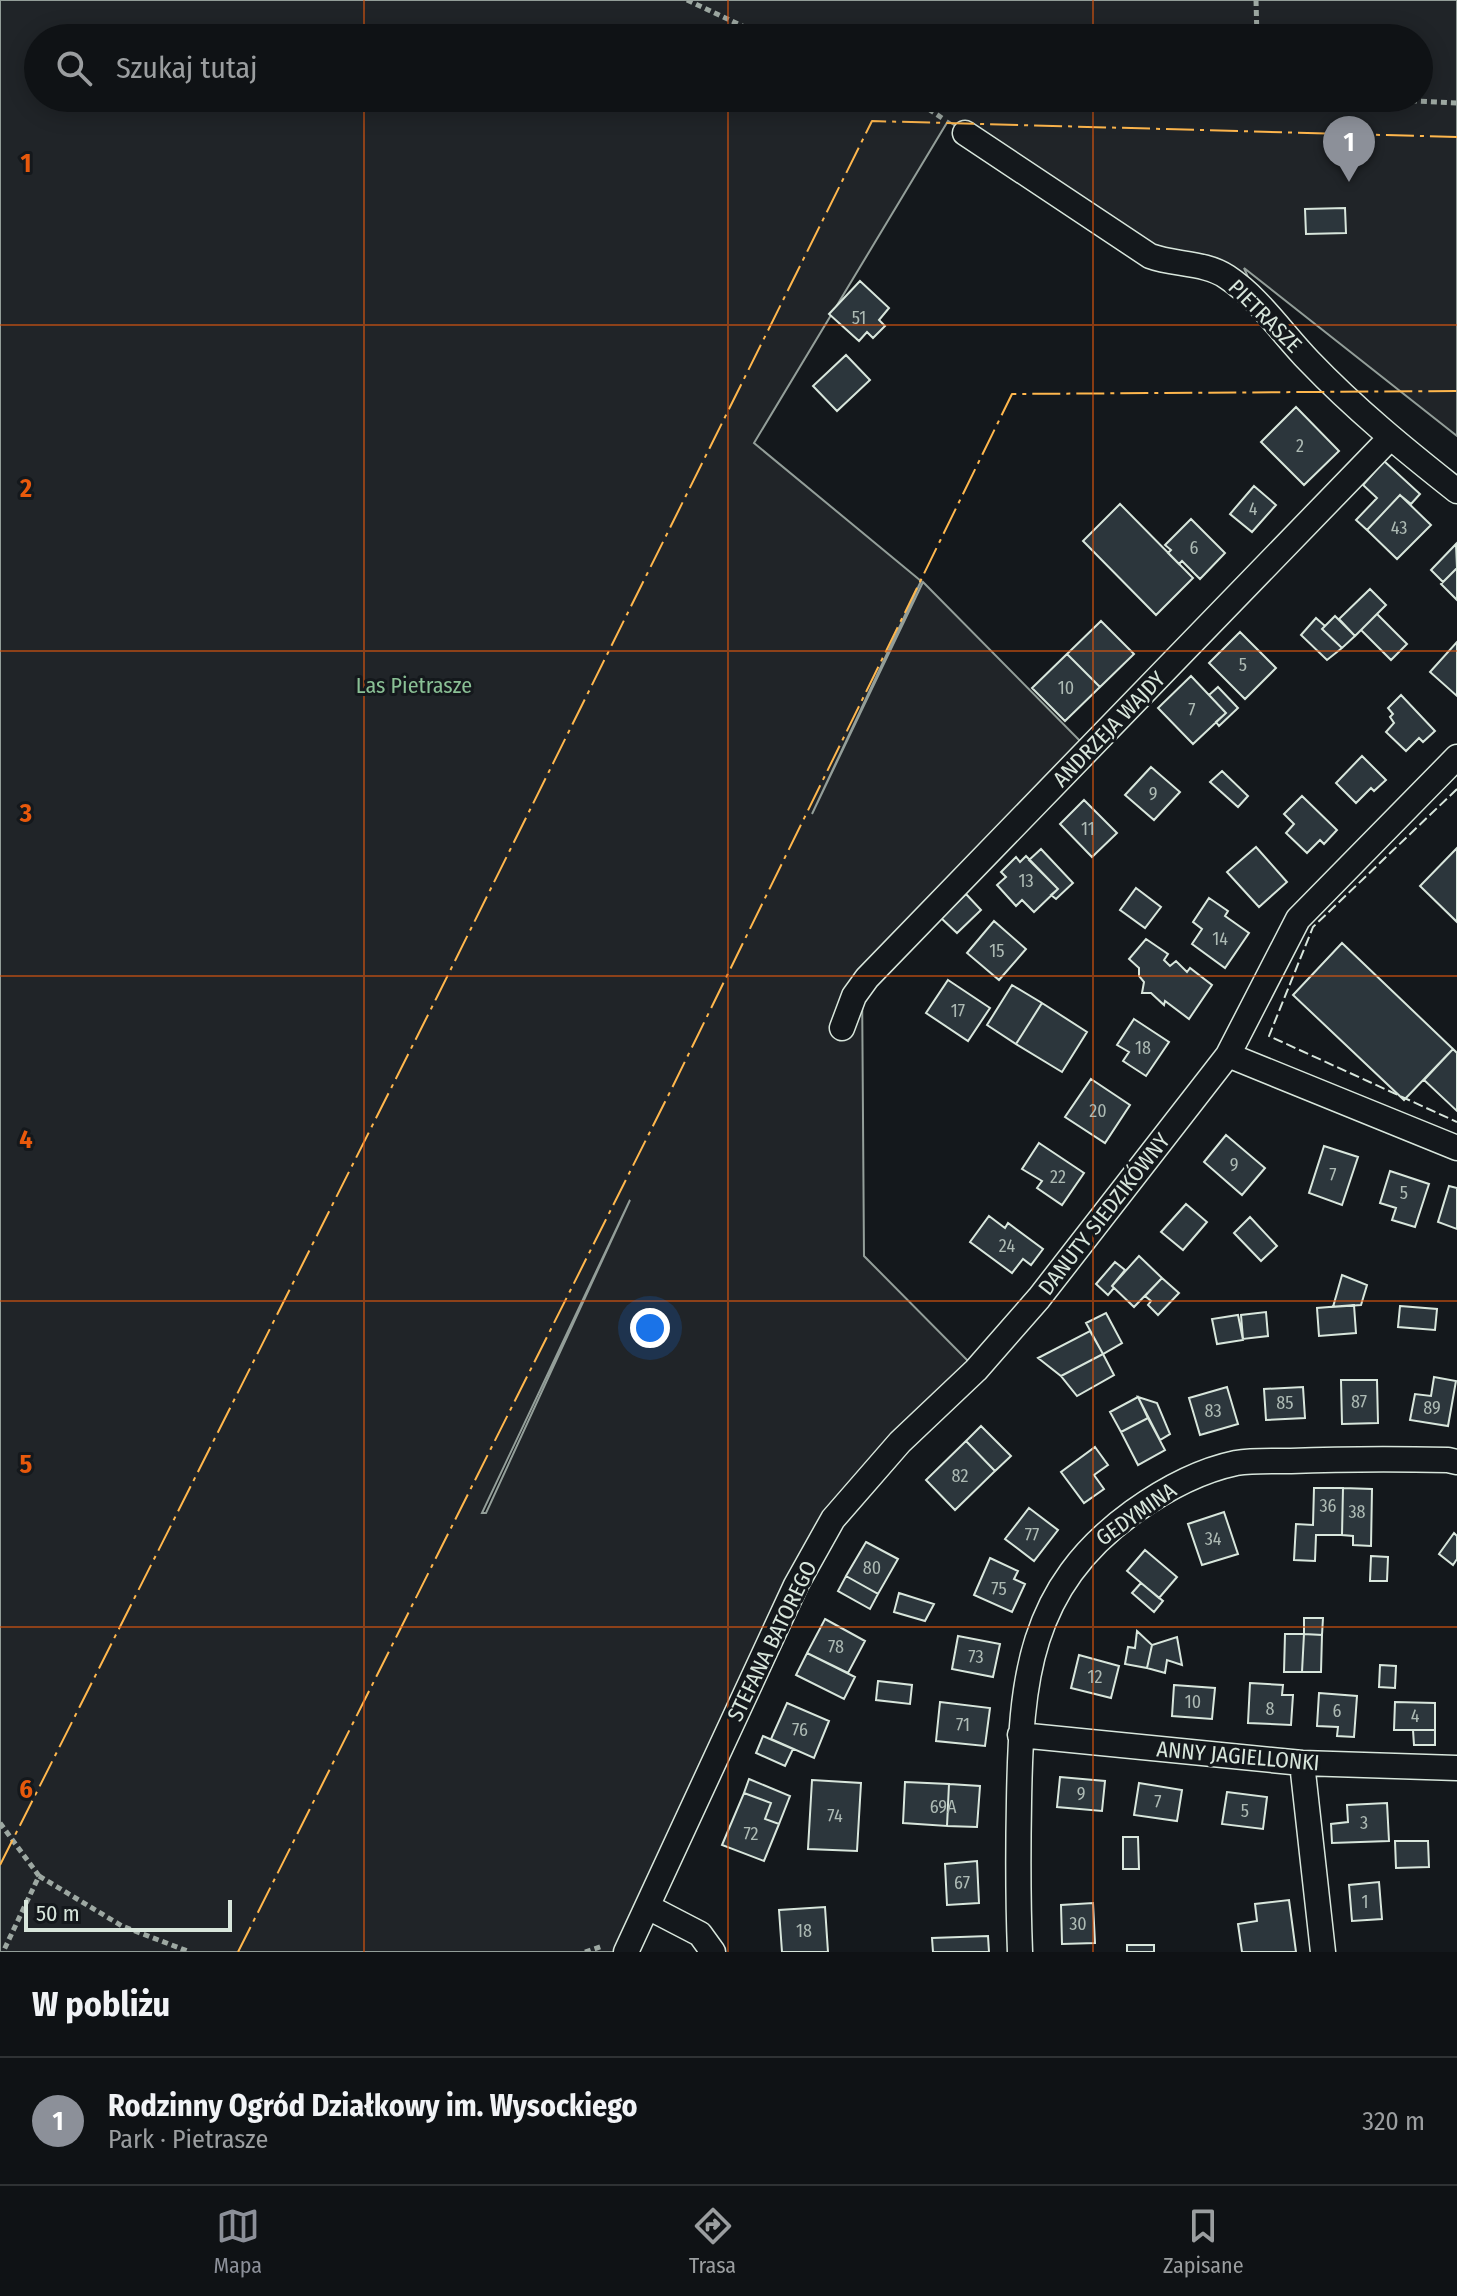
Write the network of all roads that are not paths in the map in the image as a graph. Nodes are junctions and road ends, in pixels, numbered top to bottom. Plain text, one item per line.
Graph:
1 (965, 133) road end
2 (1390, 438) junction
3 (1457, 491) edge
4 (1457, 757) edge
5 (842, 1028) dead end
6 (1228, 1055) junction
7 (1457, 1148) edge
8 (976, 1370) joint
9 (1457, 1462) edge
10 (1020, 1735) junction
11 (1302, 1763) junction
12 (1457, 1768) edge
13 (648, 1907) junction
14 (626, 1952) edge
15 (713, 1952) edge
16 (1020, 1952) edge
17 (1323, 1952) edge

1 - 2 street, PIETRASZE
2 - 3 street, PIETRASZE
2 - 5 street, ANDRZEJA WAJDY
4 - 6 street, DANUTY SIEDZIKÓWNY
6 - 7 street
6 - 8 street, DANUTY SIEDZIKÓWNY
8 - 13 street, STEFANA BATOREGO
9 - 10 street, GEDYMINA
10 - 11 street, ANNY JAGIELLONKI
10 - 16 street, GEDYMINA
11 - 12 street, ANNY JAGIELLONKI
11 - 17 street
13 - 14 street, STEFANA BATOREGO
13 - 15 street

